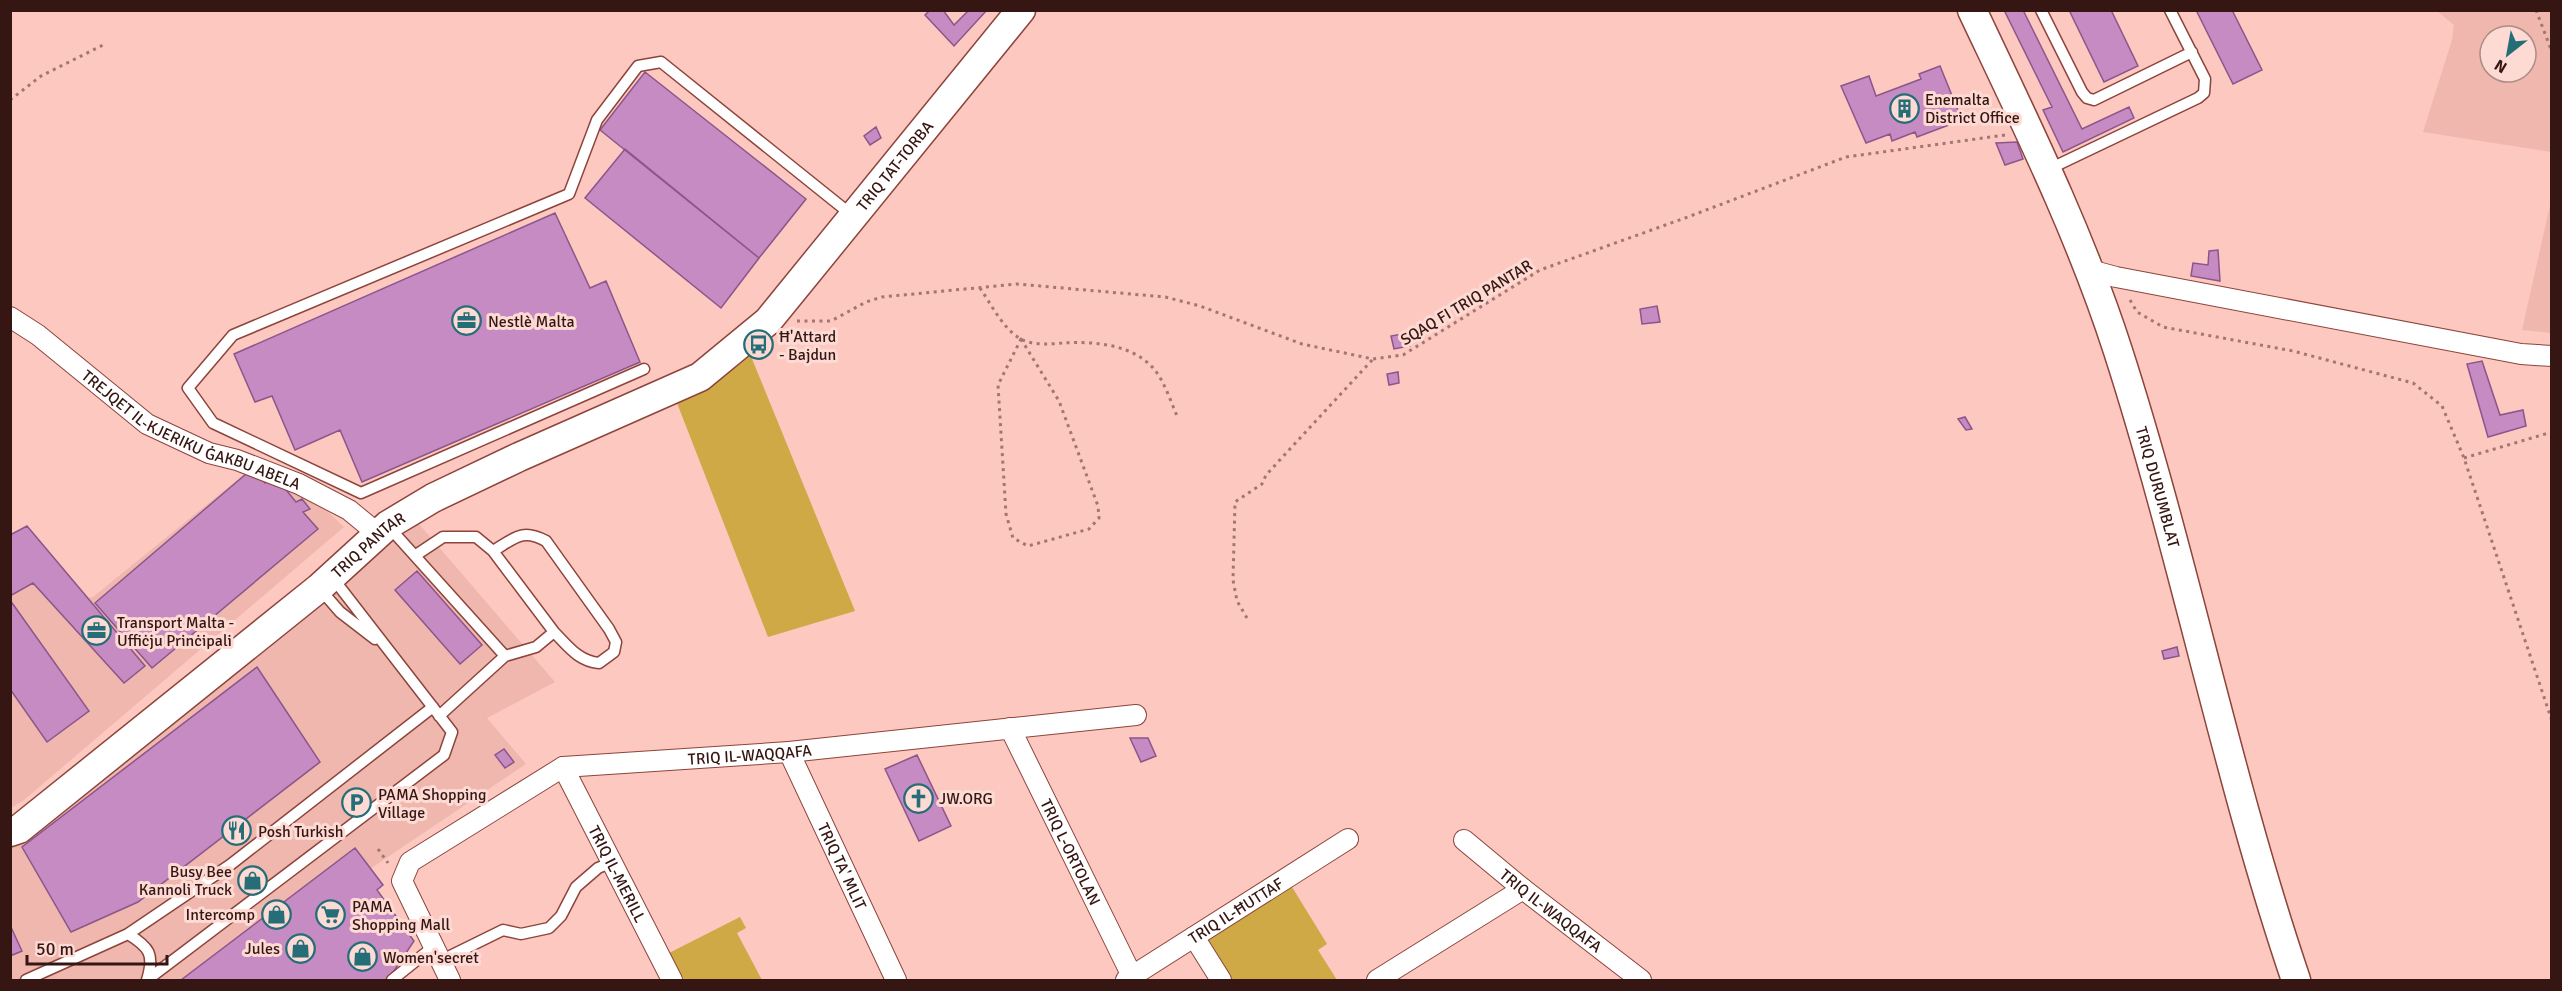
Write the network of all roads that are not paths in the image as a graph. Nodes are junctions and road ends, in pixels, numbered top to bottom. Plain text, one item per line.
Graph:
1 (1021, 10) edge
2 (1972, 10) edge
3 (2041, 10) edge
4 (2170, 10) edge
5 (2192, 52) junction
6 (2046, 170) junction
7 (854, 216) junction
8 (2103, 274) junction
9 (10, 317) edge
10 (768, 321) joint
11 (2552, 356) edge
12 (644, 369) dead end
13 (361, 493) junction
14 (349, 510) junction
15 (382, 529) junction
16 (493, 551) junction
17 (416, 555) junction
18 (326, 582) junction
19 (554, 632) junction
20 (387, 649) junction
21 (505, 656) junction
22 (436, 712) junction
23 (1136, 715) dead end
24 (1010, 728) junction
25 (789, 752) junction
26 (563, 767) junction
27 (10, 832) edge
28 (1348, 839) dead end
29 (1464, 840) dead end
30 (612, 862) junction
31 (1523, 890) junction
32 (128, 934) junction
33 (1194, 937) junction
34 (436, 954) junction
35 (1129, 979) edge
36 (147, 980) edge
37 (27, 981) edge
38 (392, 981) edge
39 (450, 981) edge
40 (672, 981) edge
41 (896, 981) edge
42 (1221, 981) edge
43 (1377, 981) edge
44 (1641, 981) edge
45 (2296, 981) edge

1 - 7 main road, TRIQ TAT-TORBA
2 - 6 main road, TRIQ DURUMBLAT
3 - 5 lane
4 - 5 lane
5 - 6 lane
6 - 8 main road, TRIQ DURUMBLAT
7 - 10 main road, TRIQ TAT-TORBA
7 - 13 lane
8 - 11 street
8 - 45 main road, TRIQ DURUMBLAT
9 - 14 street, TREJQET IL-KJERIKU ĠAKBU ABELA
10 - 15 main road, TRIQ PANTAR
12 - 13 lane
13 - 14 lane
14 - 15 street, TREJQET IL-KJERIKU ĠAKBU ABELA
15 - 17 lane
15 - 18 main road, TRIQ PANTAR
16 - 17 lane
16 - 19 lane
16 - 19 lane
17 - 21 lane
18 - 20 lane
18 - 20 lane
18 - 27 main road, TRIQ PANTAR
19 - 21 lane
20 - 22 lane
21 - 22 lane
22 - 32 lane
22 - 36 lane
23 - 24 street, TRIQ IL-WAQQAFA
24 - 25 street, TRIQ IL-WAQQAFA
24 - 35 street, TRIQ L-ORTOLAN
25 - 26 street, TRIQ IL-WAQQAFA
25 - 41 street, TRIQ TA' MLIT
26 - 30 street, TRIQ IL-MERILL
26 - 34 street, TRIQ IL-WAQQAFA
28 - 33 street, TRIQ IL-ĦUTTAF
29 - 31 street, TRIQ IL-WAQQAFA
30 - 34 lane
30 - 40 street, TRIQ IL-MERILL
31 - 43 street
31 - 44 street, TRIQ IL-WAQQAFA
32 - 36 lane
32 - 37 lane
33 - 35 street, TRIQ IL-ĦUTTAF
33 - 42 street
34 - 38 lane
34 - 39 street

